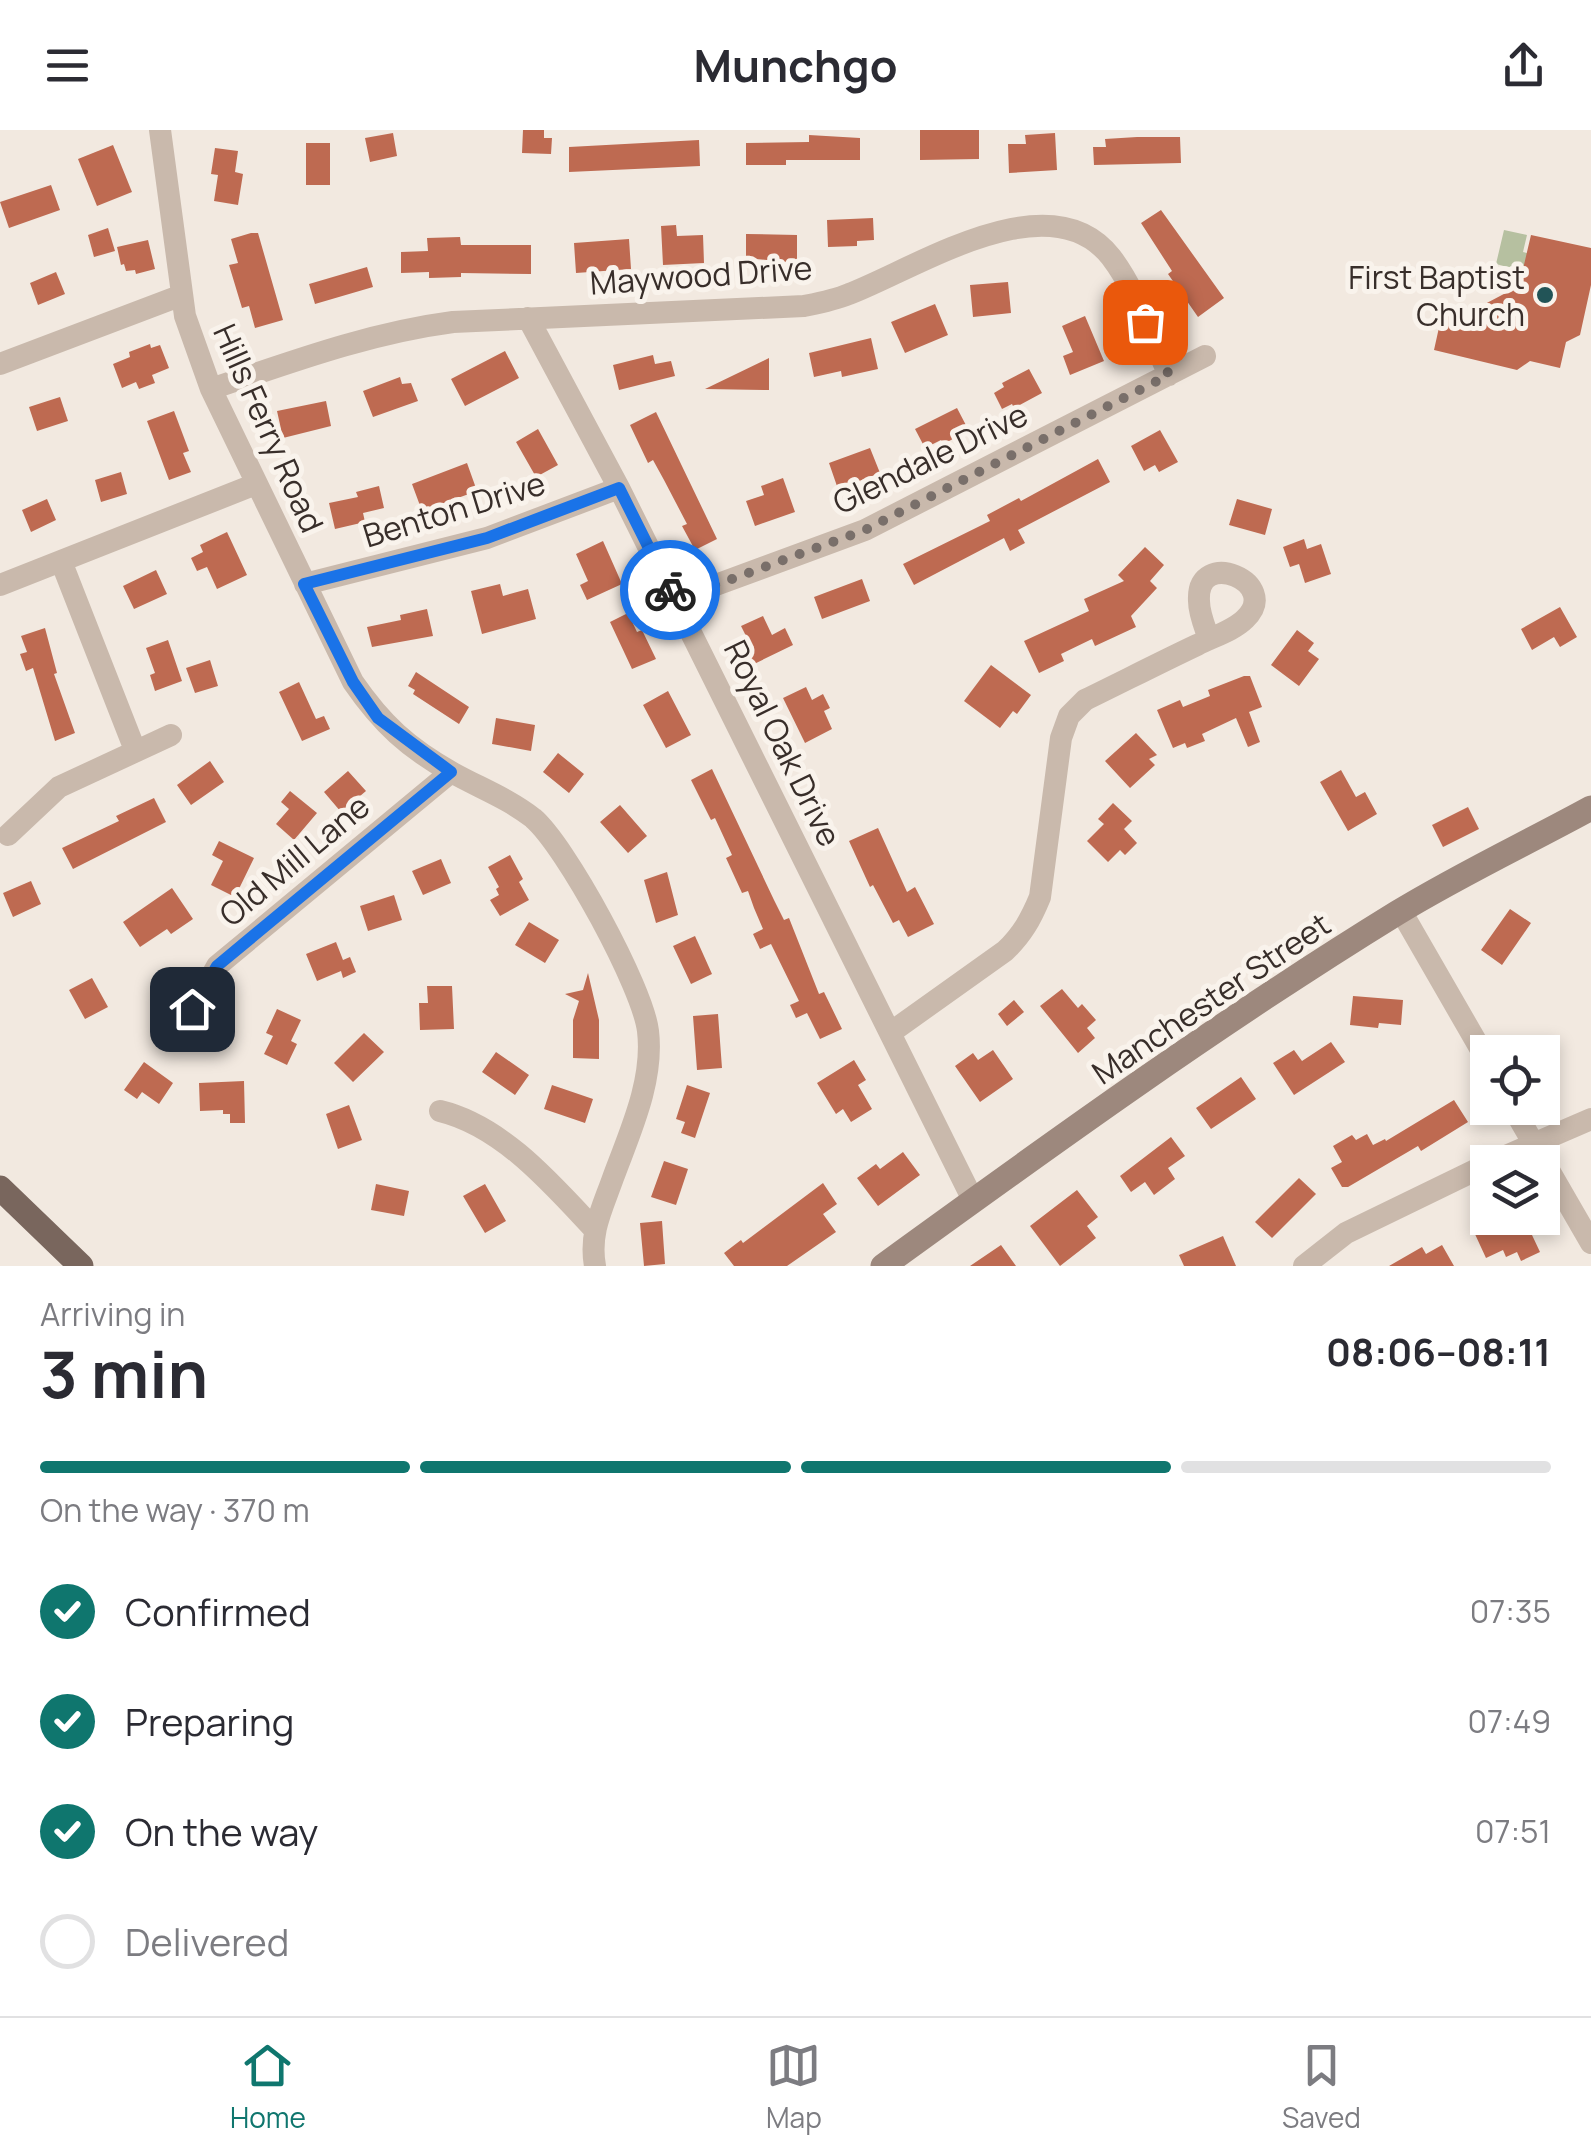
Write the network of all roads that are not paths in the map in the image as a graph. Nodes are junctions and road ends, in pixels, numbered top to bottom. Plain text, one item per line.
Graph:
1 (160, 130) edge
2 (182, 295) junction
3 (528, 318) junction
4 (1205, 356) dead end
5 (0, 364) edge
6 (1169, 375) junction
7 (211, 389) junction
8 (256, 484) junction
9 (619, 488) junction
10 (61, 561) junction
11 (304, 584) junction
12 (0, 585) edge
13 (675, 600) junction
14 (1209, 639) dead end
15 (171, 735) dead end
16 (135, 750) junction
17 (451, 772) junction
18 (1591, 808) edge
19 (8, 835) dead end
20 (1401, 910) junction
21 (192, 1009) dead end
22 (890, 1033) junction
23 (1473, 1035) edge
24 (440, 1110) dead end
25 (1591, 1120) edge
26 (1523, 1125) edge
27 (1534, 1144) junction
28 (1470, 1174) edge
29 (0, 1188) edge
30 (974, 1200) junction
31 (594, 1229) junction
32 (1591, 1243) edge
33 (81, 1266) edge
34 (595, 1266) edge
35 (883, 1266) edge
36 (1304, 1266) edge

1 - 2 street, Hills Ferry Road
2 - 5 street
2 - 7 street, Hills Ferry Road
3 - 6 street, Maywood Drive
3 - 7 street, Maywood Drive
3 - 9 street, Royal Oak Drive
4 - 6 street, Glendale Drive
6 - 13 street, Glendale Drive
7 - 8 street, Hills Ferry Road
8 - 10 street
8 - 11 street, Hills Ferry Road
9 - 11 street, Benton Drive
9 - 13 street, Royal Oak Drive
10 - 12 street
10 - 16 street
11 - 17 street, Hills Ferry Road
13 - 22 street, Royal Oak Drive
14 - 22 street
15 - 16 street
16 - 19 street
17 - 21 street, Old Mill Lane
17 - 31 street, Hills Ferry Road
18 - 20 street, Manchester Street
20 - 23 street
20 - 30 street, Manchester Street
22 - 30 street, Royal Oak Drive
24 - 31 street
25 - 27 street
26 - 27 street
27 - 32 street
28 - 36 street
29 - 33 main road
30 - 35 street, Manchester Street
31 - 34 street, Hills Ferry Road

